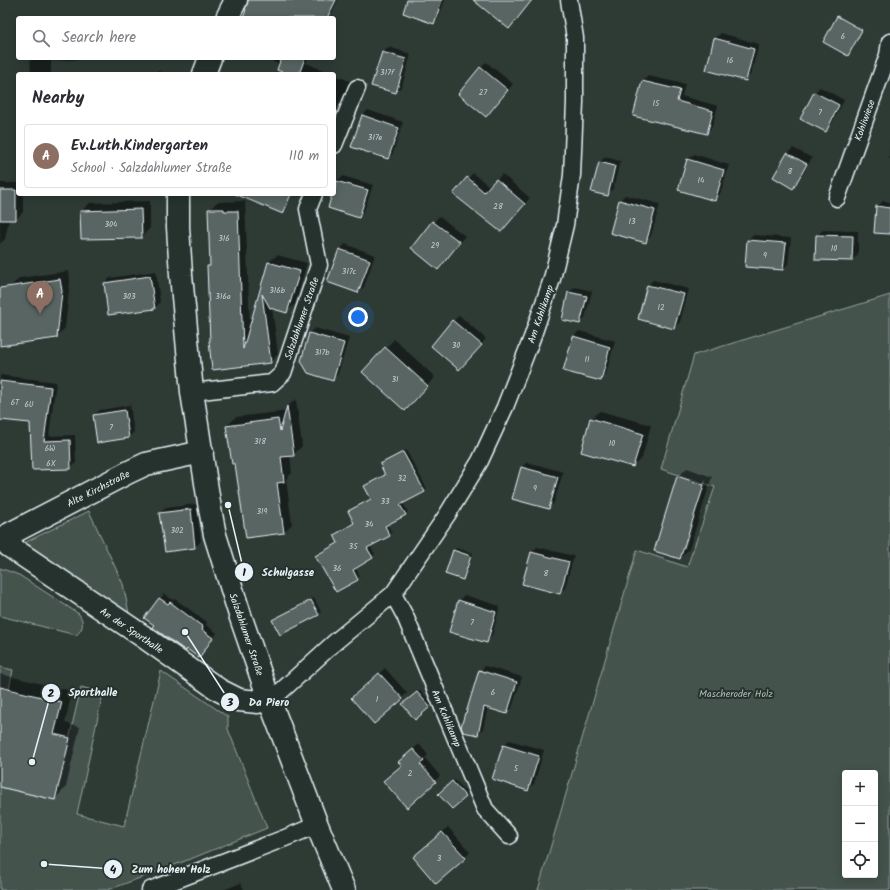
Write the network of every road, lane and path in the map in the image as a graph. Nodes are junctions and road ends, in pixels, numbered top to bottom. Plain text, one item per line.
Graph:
1 (236, 0) edge
2 (569, 0) edge
3 (228, 16) edge
4 (890, 42) edge
5 (209, 60) edge
6 (205, 72) edge
7 (357, 88) dead end
8 (336, 140) edge
9 (178, 196) edge
10 (313, 196) edge
11 (837, 198) dead end
12 (192, 392) junction
13 (202, 452) junction
14 (2, 538) edge
15 (393, 594) junction
16 (269, 699) junction
17 (317, 825) junction
18 (509, 836) dead end
19 (150, 890) edge
20 (344, 890) edge

1 - 3 main road
2 - 15 street, Am Kohlikamp
4 - 11 street, Kohliwiese
5 - 6 main road
7 - 8 street
9 - 12 main road, Salzdahlumer Straße
10 - 12 street, Salzdahlumer Straße
12 - 13 main road, Salzdahlumer Straße
13 - 14 main road, Alte Kirchstraße
13 - 16 main road, Salzdahlumer Straße
14 - 16 main road, An der Sporthalle
15 - 16 street, Am Kohlikamp
15 - 18 street, Am Kohlikamp
16 - 17 main road, Salzdahlumer Straße
17 - 19 street
17 - 20 main road, Salzdahlumer Straße

